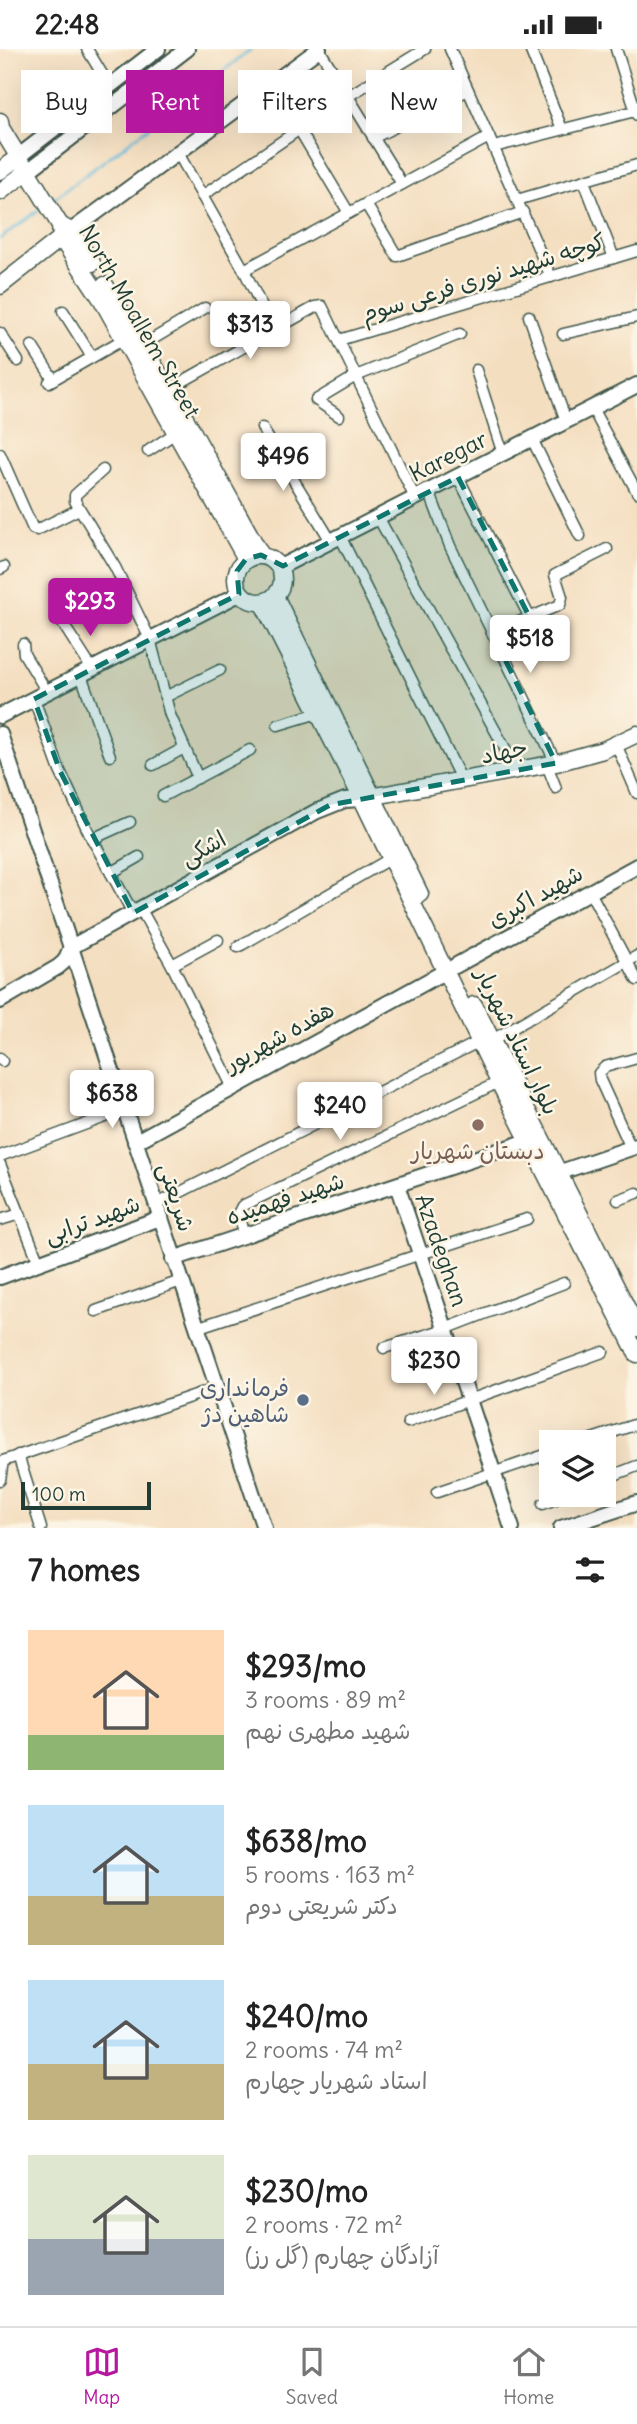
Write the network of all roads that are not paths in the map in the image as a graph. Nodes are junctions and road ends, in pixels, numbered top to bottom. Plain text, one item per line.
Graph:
1 (87, 49) edge
2 (158, 49) edge
3 (187, 49) edge
4 (319, 49) edge
5 (425, 49) edge
6 (450, 49) edge
7 (530, 49) edge
8 (616, 49) edge
9 (100, 70) edge
10 (290, 70) edge
11 (332, 70) edge
12 (112, 85) edge
13 (468, 90) junction
14 (352, 94) edge
15 (352, 103) edge
16 (238, 108) edge
17 (636, 113) edge
18 (0, 121) edge
19 (0, 128) edge
20 (562, 129) junction
21 (49, 133) edge
22 (294, 133) edge
23 (302, 133) edge
24 (489, 137) junction
25 (373, 138) junction
26 (494, 147) junction
27 (178, 153) junction
28 (19, 156) junction
29 (637, 165) edge
30 (0, 171) edge
31 (32, 177) junction
32 (584, 181) junction
33 (402, 184) junction
34 (0, 192) edge
35 (202, 196) junction
36 (517, 200) junction
37 (366, 204) junction
38 (523, 212) junction
39 (349, 213) junction
40 (62, 227) junction
41 (637, 251) edge
42 (37, 258) junction
43 (614, 258) junction
44 (80, 263) junction
45 (244, 270) junction
46 (551, 277) junction
47 (0, 286) edge
48 (205, 308) dead end
49 (63, 311) dead end
50 (529, 316) dead end
51 (637, 317) edge
52 (123, 328) junction
53 (273, 330) junction
54 (0, 333) edge
55 (460, 334) dead end
56 (563, 334) dead end
57 (339, 340) junction
58 (143, 345) junction
59 (32, 346) dead end
60 (92, 357) junction
61 (18, 361) dead end
62 (476, 370) dead end
63 (356, 376) junction
64 (637, 385) edge
65 (169, 389) junction
66 (592, 408) junction
67 (339, 417) dead end
68 (566, 421) junction
69 (262, 428) dead end
70 (177, 432) junction
71 (531, 439) junction
72 (148, 451) dead end
73 (0, 454) edge
74 (503, 454) junction
75 (103, 470) dead end
76 (458, 477) junction
77 (429, 491) junction
78 (637, 492) edge
79 (415, 498) junction
80 (79, 509) junction
81 (377, 517) junction
82 (580, 535) dead end
83 (336, 539) junction
84 (607, 549) dead end
85 (254, 557) junction
86 (280, 567) junction
87 (241, 593) junction
88 (269, 599) junction
89 (530, 618) junction
90 (62, 624) dead end
91 (492, 633) junction
92 (150, 639) junction
93 (23, 644) dead end
94 (219, 670) dead end
95 (87, 672) junction
96 (47, 692) junction
97 (165, 698) junction
98 (34, 699) junction
99 (318, 713) junction
100 (0, 716) edge
101 (278, 725) dead end
102 (0, 734) edge
103 (637, 734) edge
104 (616, 744) junction
105 (184, 748) junction
106 (250, 750) dead end
107 (110, 756) dead end
108 (552, 764) junction
109 (153, 765) dead end
110 (518, 772) junction
111 (198, 778) junction
112 (462, 782) junction
113 (556, 788) dead end
114 (637, 793) edge
115 (163, 796) dead end
116 (368, 798) junction
117 (130, 822) dead end
118 (92, 839) junction
119 (139, 857) dead end
120 (391, 859) junction
121 (637, 866) edge
122 (111, 873) junction
123 (590, 892) junction
124 (137, 911) junction
125 (218, 940) dead end
126 (71, 947) junction
127 (238, 947) dead end
128 (637, 956) edge
129 (627, 962) junction
130 (172, 965) junction
131 (451, 969) junction
132 (637, 980) edge
133 (0, 1001) edge
134 (486, 1041) junction
135 (637, 1058) edge
136 (499, 1081) junction
137 (233, 1088) junction
138 (124, 1110) junction
139 (535, 1139) junction
140 (135, 1142) junction
141 (634, 1147) edge
142 (0, 1156) edge
143 (0, 1164) edge
144 (553, 1174) junction
145 (397, 1185) junction
146 (637, 1193) edge
147 (618, 1200) dead end
148 (158, 1212) junction
149 (20, 1214) junction
150 (527, 1219) dead end
151 (0, 1220) edge
152 (244, 1236) junction
153 (419, 1252) junction
154 (173, 1259) junction
155 (39, 1263) junction
156 (0, 1277) edge
157 (181, 1281) junction
158 (565, 1283) dead end
159 (96, 1311) dead end
160 (196, 1328) junction
161 (637, 1328) edge
162 (445, 1329) junction
163 (384, 1348) dead end
164 (603, 1352) dead end
165 (637, 1354) edge
166 (216, 1388) junction
167 (469, 1401) junction
168 (408, 1422) dead end
169 (637, 1424) edge
170 (616, 1431) edge
171 (18, 1455) junction
172 (539, 1457) edge
173 (637, 1466) edge
174 (494, 1473) junction
175 (616, 1474) edge
176 (0, 1480) edge
177 (437, 1492) dead end
178 (637, 1503) edge
179 (260, 1524) edge
180 (41, 1528) edge
181 (512, 1528) edge
182 (561, 1528) edge

1 - 9 street
2 - 12 street
3 - 31 street
4 - 10 street
4 - 11 street
5 - 14 street
6 - 13 street
7 - 20 street
8 - 17 street
13 - 24 street
13 - 25 street
15 - 25 street
16 - 27 street
17 - 20 street
18 - 19 main road
19 - 28 main road
20 - 26 street
21 - 28 street
22 - 35 street
23 - 39 street
24 - 26 street
24 - 33 street
25 - 33 street
26 - 36 street
27 - 35 street
27 - 40 street
28 - 30 main road
28 - 31 main road
29 - 32 street
31 - 34 main road
31 - 40 main road
32 - 36 street
32 - 43 street
33 - 37 street
35 - 45 street
36 - 38 street
37 - 38 street
37 - 39 street
38 - 46 street
39 - 45 street
40 - 42 main road
40 - 44 main road, North Moallem Street
40 - 52 main road, North Moallem Street
41 - 43 street, کوچه شهید نوری فرعی سوم
42 - 44 main road
42 - 47 main road
43 - 46 street, کوچه شهید نوری فرعی سوم
44 - 52 main road, North Moallem Street
45 - 53 street
46 - 57 street, کوچه شهید نوری فرعی سوم
48 - 58 street
49 - 60 street
50 - 68 street
51 - 56 street
52 - 58 main road, North Moallem Street
52 - 60 street
52 - 70 main road, North Moallem Street
53 - 57 street
53 - 65 street
54 - 61 street
55 - 63 street
57 - 63 street
58 - 65 main road, North Moallem Street
59 - 60 street
62 - 74 street
63 - 67 street
63 - 79 street
64 - 66 street, Karegar
65 - 85 main road, North Moallem Street
66 - 68 street, Karegar
66 - 78 street
68 - 71 street, Karegar
69 - 83 street
70 - 72 street
70 - 85 main road, North Moallem Street
71 - 74 street, Karegar
71 - 82 street
73 - 80 street
74 - 76 street, Karegar
75 - 80 street
76 - 77 street, Karegar
76 - 89 street
77 - 79 street, Karegar
77 - 91 street
79 - 81 street, Karegar
80 - 92 street
81 - 83 street, Karegar
81 - 110 street
83 - 86 street, Karegar
83 - 112 street
84 - 89 street
85 - 86 main road
85 - 87 main road
86 - 88 main road
87 - 88 main road
87 - 92 street
88 - 99 main road
88 - 116 main road
89 - 91 street
90 - 95 street
91 - 108 street
92 - 95 street
92 - 97 street
93 - 96 street
94 - 97 street
95 - 96 street
95 - 107 street
96 - 98 street
97 - 105 street
98 - 100 street
98 - 118 street
99 - 101 street
99 - 116 main road
102 - 126 street, شریعتی
103 - 104 main road, جهاد
104 - 108 main road, جهاد
104 - 114 street
105 - 109 street
105 - 111 street
106 - 111 street
108 - 110 main road, جهاد
108 - 113 street
110 - 112 main road, جهاد
111 - 115 street
112 - 116 main road, جهاد
116 - 120 main road
116 - 124 street, اشکی
116 - 131 main road
117 - 118 street
118 - 122 street
119 - 122 street
120 - 127 street
120 - 131 main road
121 - 123 street, شهید اکبری
122 - 124 street
123 - 129 street
123 - 131 street, شهید اکبری
124 - 126 street, اشکی
124 - 130 street
125 - 130 street
126 - 133 street
126 - 138 street, شریعتی
128 - 129 street
129 - 132 street
129 - 134 street
130 - 137 street
131 - 134 main road, بلوار استاد شهریار
131 - 137 street, هفده شهریور
134 - 136 main road, بلوار استاد شهریار
134 - 139 main road, بلوار استاد شهریار
134 - 148 street
135 - 141 street
136 - 139 main road, بلوار استاد شهریار
136 - 152 street
137 - 140 street, هفده شهریور
138 - 140 street, شریعتی
138 - 142 street
139 - 144 main road, بلوار استاد شهریار
139 - 145 street, شهید فهمیده
140 - 148 street, شریعتی
141 - 144 street
143 - 149 street
144 - 161 main road, بلوار استاد شهریار
144 - 165 main road, بلوار استاد شهریار
145 - 152 street, شهید فهمیده
145 - 153 street, Azadeghan
146 - 147 street
148 - 154 street, شریعتی
148 - 155 street, شهید ترابی
149 - 151 street
149 - 155 street
150 - 153 street
152 - 154 street, شهید فهمیده
153 - 160 street
153 - 162 street, Azadeghan
154 - 157 street, شریعتی
155 - 156 street, شهید ترابی
157 - 159 street
157 - 160 street, شریعتی
158 - 162 street
160 - 166 street, شریعتی
162 - 163 street
162 - 167 street, Azadeghan
164 - 167 street
166 - 171 street
166 - 179 street, شریعتی
167 - 168 street
167 - 174 street, Azadeghan
169 - 170 street
171 - 176 street
171 - 180 street
172 - 174 street
173 - 175 street
174 - 177 street
174 - 181 street, Azadeghan
178 - 182 street

